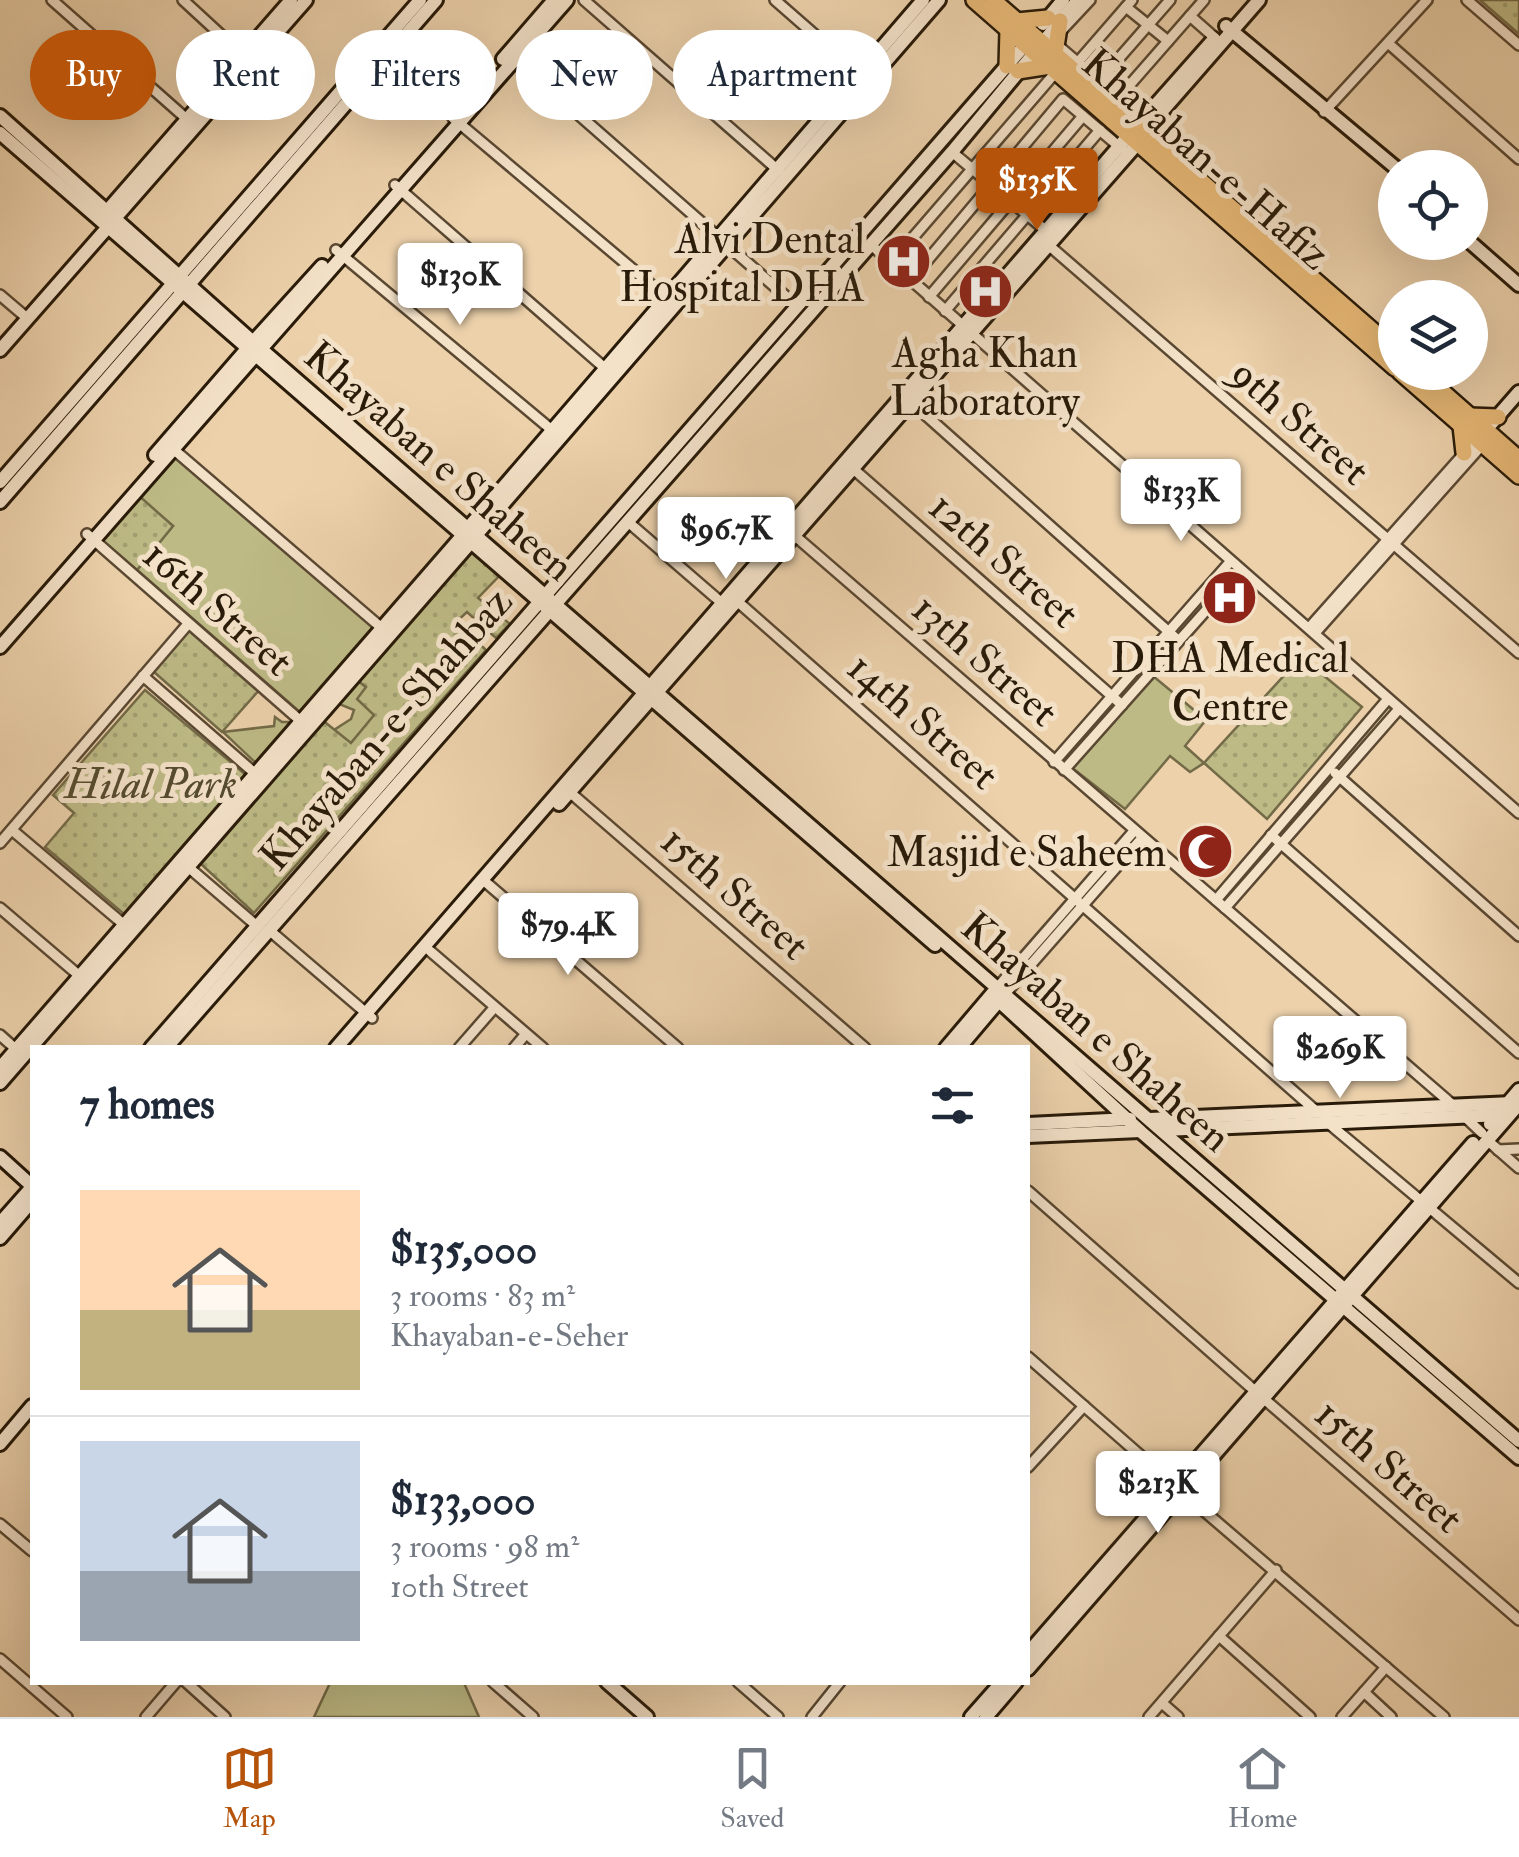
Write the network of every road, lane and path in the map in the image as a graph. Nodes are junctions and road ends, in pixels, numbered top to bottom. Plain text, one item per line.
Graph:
1 (52, 0) edge
2 (183, 0) edge
3 (291, 0) edge
4 (306, 0) edge
5 (420, 0) edge
6 (436, 0) edge
7 (554, 0) edge
8 (567, 0) edge
9 (584, 0) edge
10 (775, 0) edge
11 (924, 0) edge
12 (939, 0) edge
13 (974, 0) edge
14 (993, 0) edge
15 (1060, 0) edge
16 (1078, 0) edge
17 (1090, 0) edge
18 (1170, 0) edge
19 (1204, 0) edge
20 (1249, 0) edge
21 (1259, 0) edge
22 (1427, 0) edge
23 (1467, 0) edge
24 (1129, 3) edge
25 (1190, 16) junction
26 (1013, 26) junction
27 (1147, 26) junction
28 (1229, 29) junction
29 (216, 30) edge
30 (269, 30) edge
31 (277, 30) edge
32 (809, 30) edge
33 (1215, 38) junction
34 (1168, 40) junction
35 (892, 42) edge
36 (1046, 42) junction
37 (1388, 43) junction
38 (1519, 46) edge
39 (892, 49) edge
40 (511, 56) junction
41 (1079, 61) junction
42 (1013, 68) junction
43 (1094, 79) junction
44 (1120, 96) junction
45 (1324, 109) junction
46 (0, 116) edge
47 (1083, 116) junction
48 (195, 120) edge
49 (827, 120) edge
50 (456, 121) junction
51 (192, 124) junction
52 (1100, 130) junction
53 (0, 133) edge
54 (1136, 135) junction
55 (952, 152) junction
56 (1378, 153) edge
57 (1519, 159) edge
58 (1378, 160) edge
59 (974, 170) junction
60 (781, 173) junction
61 (991, 184) junction
62 (397, 186) junction
63 (1010, 200) junction
64 (1027, 214) junction
65 (108, 219) junction
66 (1048, 238) junction
67 (722, 241) junction
68 (870, 244) junction
69 (1488, 248) edge
70 (339, 253) junction
71 (1488, 258) edge
72 (891, 263) junction
73 (1519, 275) edge
74 (910, 280) junction
75 (181, 284) junction
76 (1519, 285) edge
77 (1312, 286) junction
78 (0, 295) edge
79 (929, 297) junction
80 (670, 301) junction
81 (798, 307) junction
82 (945, 311) junction
83 (24, 316) junction
84 (966, 331) junction
85 (1378, 337) edge
86 (0, 338) edge
87 (254, 349) junction
88 (0, 350) edge
89 (1378, 350) edge
90 (609, 371) junction
91 (1424, 390) edge
92 (1437, 390) edge
93 (1519, 392) edge
94 (911, 402) junction
95 (1519, 402) edge
96 (1501, 418) junction
97 (1465, 421) junction
98 (555, 433) junction
99 (1489, 441) junction
100 (169, 446) junction
101 (1467, 456) junction
102 (1519, 460) edge
103 (849, 465) junction
104 (1519, 476) edge
105 (0, 482) edge
106 (0, 502) edge
107 (628, 521) junction
108 (470, 535) junction
109 (794, 535) junction
110 (90, 537) junction
111 (1390, 542) junction
112 (1230, 562) junction
113 (1241, 571) junction
114 (547, 602) junction
115 (729, 605) junction
116 (188, 624) junction
117 (1168, 631) junction
118 (1312, 631) junction
119 (386, 632) junction
120 (0, 634) edge
121 (1178, 640) junction
122 (0, 647) edge
123 (1519, 653) edge
124 (143, 676) junction
125 (650, 693) junction
126 (1111, 696) junction
127 (1388, 698) junction
128 (1122, 706) junction
129 (1399, 708) junction
130 (305, 725) junction
131 (1054, 762) junction
132 (1329, 768) junction
133 (1064, 770) junction
134 (1339, 776) junction
135 (260, 778) junction
136 (566, 789) junction
137 (1519, 812) edge
138 (12, 830) junction
139 (1138, 835) junction
140 (1272, 835) junction
141 (1281, 842) junction
142 (0, 843) edge
143 (185, 865) junction
144 (485, 882) junction
145 (1076, 896) junction
146 (1216, 900) junction
147 (1085, 904) junction
148 (0, 908) edge
149 (1225, 908) junction
150 (129, 928) junction
151 (263, 928) junction
152 (1519, 936) edge
153 (430, 951) junction
154 (84, 979) junction
155 (998, 995) junction
156 (494, 1008) junction
157 (369, 1016) junction
158 (525, 1034) junction
159 (0, 1035) edge
160 (154, 1045) edge
161 (168, 1045) edge
162 (339, 1045) edge
163 (348, 1045) edge
164 (462, 1045) edge
165 (516, 1045) edge
166 (539, 1045) edge
167 (675, 1045) edge
168 (862, 1045) edge
169 (949, 1045) edge
170 (961, 1045) edge
171 (1519, 1052) edge
172 (21, 1053) junction
173 (0, 1068) edge
174 (0, 1082) edge
175 (1519, 1090) edge
176 (1454, 1106) junction
177 (1512, 1109) edge
178 (1316, 1112) junction
179 (1464, 1116) junction
180 (1150, 1119) junction
181 (1130, 1120) junction
182 (1328, 1123) junction
183 (1030, 1124) edge
184 (1163, 1130) junction
185 (1140, 1131) junction
186 (1030, 1136) edge
187 (1485, 1136) junction
188 (1519, 1148) edge
189 (1498, 1150) junction
190 (0, 1157) edge
191 (0, 1167) edge
192 (1519, 1168) edge
193 (30, 1190) edge
194 (30, 1190) edge
195 (1030, 1193) edge
196 (30, 1194) edge
197 (30, 1195) edge
198 (1425, 1203) junction
199 (0, 1222) edge
200 (0, 1238) edge
201 (1519, 1283) edge
202 (1344, 1297) junction
203 (1030, 1359) edge
204 (1259, 1394) junction
205 (30, 1398) edge
206 (1084, 1406) junction
207 (30, 1414) edge
208 (0, 1434) edge
209 (1519, 1441) edge
210 (0, 1444) edge
211 (1519, 1458) edge
212 (1030, 1465) edge
213 (1178, 1489) junction
214 (0, 1524) edge
215 (1134, 1539) junction
216 (30, 1550) edge
217 (1276, 1570) junction
218 (1519, 1620) edge
219 (1219, 1636) junction
220 (1030, 1651) edge
221 (0, 1659) edge
222 (1030, 1667) edge
223 (1386, 1667) junction
224 (30, 1685) edge
225 (30, 1685) edge
226 (183, 1685) edge
227 (187, 1685) edge
228 (496, 1685) edge
229 (599, 1685) edge
230 (610, 1685) edge
231 (741, 1685) edge
232 (838, 1685) edge
233 (999, 1685) edge
234 (1013, 1685) edge
235 (1364, 1692) junction
236 (1162, 1703) junction
237 (1387, 1716) edge
238 (67, 1717) edge
239 (146, 1717) edge
240 (226, 1717) edge
241 (533, 1717) edge
242 (635, 1717) edge
243 (647, 1717) edge
244 (778, 1717) edge
245 (812, 1717) edge
246 (972, 1717) edge
247 (986, 1717) edge
248 (1149, 1717) edge
249 (1178, 1717) edge
250 (1310, 1717) edge
251 (1342, 1717) edge
252 (1444, 1717) edge

1 - 51 street
2 - 29 street
3 - 30 main road
4 - 31 main road
5 - 75 main road
6 - 75 main road
7 - 40 main road
8 - 40 main road
9 - 60 street
10 - 32 street
11 - 35 main road
12 - 39 main road
13 - 26 main road, Khayaban-e-Hafiz
14 - 26 main road, Khayaban-e-Hafiz
15 - 36 main road, Khayaban-e-Shahbaz
16 - 36 main road, Khayaban-e-Shahbaz
17 - 36 street
18 - 27 street
19 - 25 street
20 - 28 main road
21 - 28 main road
22 - 37 street
23 - 38 street
24 - 27 street
24 - 41 street
25 - 33 street
25 - 34 street
26 - 36 main road, Khayaban-e-Hafiz
26 - 36 main road
26 - 42 main road
27 - 34 street
27 - 43 street
28 - 33 main road
28 - 45 main road
28 - 54 main road
33 - 54 main road
34 - 44 street
36 - 41 street
36 - 42 main road
36 - 42 main road, Khayaban-e-Shahbaz
36 - 43 main road, Khayaban-e-Hafiz
36 - 54 main road, Khayaban-e-Hafiz
36 - 59 street
37 - 45 street
37 - 57 street
40 - 50 main road
40 - 67 street
41 - 43 street
42 - 55 main road, Khayaban-e-Shahbaz
42 - 81 main road, Khayaban-e-Shahbaz
43 - 44 street
43 - 54 main road, Khayaban-e-Hafiz
44 - 54 street
45 - 56 main road
45 - 58 main road
46 - 65 main road, Khayaban e Shaheen
47 - 52 street
47 - 61 street
47 - 63 street
48 - 51 main road
49 - 60 main road
50 - 62 main road
50 - 80 street
51 - 65 main road
52 - 54 street
52 - 64 street
53 - 65 main road, Khayaban e Shaheen
54 - 66 main road
54 - 77 main road, Khayaban-e-Hafiz
55 - 59 street, 9th Street
55 - 68 main road, Khayaban-e-Shahbaz
59 - 61 street, 9th Street
59 - 72 street
60 - 67 main road
61 - 63 street, 9th Street
61 - 74 street
62 - 70 main road
62 - 90 street
63 - 64 street, 9th Street
63 - 79 street
64 - 66 street, 9th Street
64 - 82 street
65 - 75 main road, Khayaban e Shaheen
65 - 83 main road
66 - 84 main road
66 - 111 street, 9th Street
67 - 80 main road
67 - 81 street
68 - 72 street
68 - 107 main road, Khayaban-e-Shahbaz
69 - 73 main road
70 - 87 main road
70 - 98 street
71 - 76 main road
72 - 74 street
74 - 79 street
75 - 87 main road, Khayaban e Shaheen
75 - 105 main road
75 - 106 main road
77 - 85 main road, Khayaban-e-Hafiz
77 - 89 main road, Khayaban-e-Hafiz
78 - 83 street
79 - 82 street
80 - 90 main road
81 - 114 main road, Khayaban-e-Shahbaz
82 - 84 street
83 - 86 main road
83 - 88 main road
84 - 94 main road
84 - 103 main road
84 - 112 street
87 - 100 main road
87 - 108 main road, Khayaban e Shaheen
90 - 98 main road
91 - 97 main road, Khayaban-e-Hafiz
92 - 97 main road, Khayaban-e-Hafiz
93 - 96 main road
94 - 103 main road
94 - 117 street
95 - 96 main road
96 - 97 main road
96 - 99 main road
97 - 99 main road, Khayaban-e-Hafiz
97 - 101 main road
98 - 108 main road
99 - 101 main road
99 - 101 street
99 - 102 main road, Khayaban-e-Hafiz
99 - 104 main road, Khayaban-e-Hafiz
100 - 110 main road
100 - 119 street
101 - 111 street
103 - 109 main road
103 - 115 main road
103 - 126 street, 12th Street
107 - 114 main road, Khayaban-e-Shahbaz
107 - 115 street, 14th Street
108 - 114 main road, Khayaban e Shaheen
108 - 119 main road
109 - 115 main road
109 - 131 street, 13th Street
110 - 116 street, 16th Street
110 - 120 main road
110 - 122 main road
111 - 118 street
111 - 123 street, 9th Street
112 - 113 street
112 - 117 street
113 - 118 street
113 - 121 street
114 - 125 main road, Khayaban e Shaheen
114 - 151 main road, Khayaban-e-Shahbaz
115 - 125 main road
115 - 145 street, 14th Street
116 - 124 street
116 - 130 street, 16th Street
117 - 121 street
117 - 126 street
118 - 127 street
119 - 130 main road
121 - 128 street
124 - 135 street
124 - 138 street
125 - 136 main road
125 - 155 main road, Khayaban e Shaheen
126 - 128 street, 12th Street
126 - 131 street
127 - 129 street
127 - 132 street
128 - 133 street
129 - 134 street
129 - 137 street
130 - 135 main road
131 - 133 street, 13th Street
132 - 134 street
132 - 140 street
133 - 139 street, 13th Street
134 - 141 street
134 - 152 street
135 - 143 main road
136 - 144 main road
136 - 168 street, 15th Street
138 - 142 street
138 - 150 street
139 - 145 street
139 - 146 street, 13th Street
139 - 147 street
140 - 141 street
140 - 146 street
141 - 149 street
141 - 171 street
143 - 150 main road
143 - 151 street
144 - 153 main road
144 - 157 main road
144 - 167 street
145 - 147 street, 14th Street
145 - 155 street
146 - 149 street, 13th Street
147 - 155 street
147 - 178 street, 14th Street
148 - 154 street
149 - 176 street, 13th Street
150 - 154 main road
151 - 157 street
151 - 160 main road, Khayaban-e-Shahbaz
151 - 161 main road, Khayaban-e-Shahbaz
153 - 156 street
153 - 157 main road
154 - 172 main road
155 - 169 main road
155 - 170 main road
155 - 180 main road, Khayaban e Shaheen
155 - 181 main road, Khayaban e Shaheen
156 - 158 street
156 - 164 street
157 - 162 main road
157 - 163 main road
158 - 165 street
158 - 166 street
159 - 172 street
172 - 173 main road
172 - 174 main road
175 - 177 main road
176 - 177 main road
176 - 178 main road
176 - 179 street, 13th Street
177 - 179 main road
177 - 187 main road
178 - 180 main road
178 - 182 street, 14th Street
179 - 182 main road
179 - 187 street, 13th Street
180 - 184 main road, Khayaban e Shaheen
181 - 183 main road
181 - 185 main road, Khayaban e Shaheen
182 - 184 main road
182 - 198 street, 14th Street
184 - 202 main road, Khayaban e Shaheen
185 - 186 main road
185 - 202 main road, Khayaban e Shaheen
187 - 189 street
187 - 198 main road
188 - 189 street
189 - 192 street
190 - 193 main road
191 - 194 main road
195 - 204 street, 15th Street
196 - 199 main road
197 - 200 main road
198 - 201 street, 14th Street
198 - 202 main road
202 - 204 main road
202 - 209 main road, Khayaban e Shaheen
202 - 211 main road, Khayaban e Shaheen
203 - 206 street
204 - 213 main road
204 - 218 street, 15th Street
205 - 208 main road
206 - 212 street
206 - 213 street
207 - 210 main road
213 - 215 main road
213 - 217 street
214 - 216 street
215 - 220 main road
215 - 222 main road
217 - 219 street
217 - 223 street
219 - 236 street
219 - 250 street
221 - 225 street
223 - 235 street
223 - 252 street
224 - 238 street
226 - 239 street
227 - 240 street
228 - 241 street
229 - 242 main road
230 - 243 main road
231 - 244 street
232 - 245 street
233 - 246 main road
234 - 247 main road
235 - 237 street
235 - 251 street
236 - 248 street
236 - 249 street

